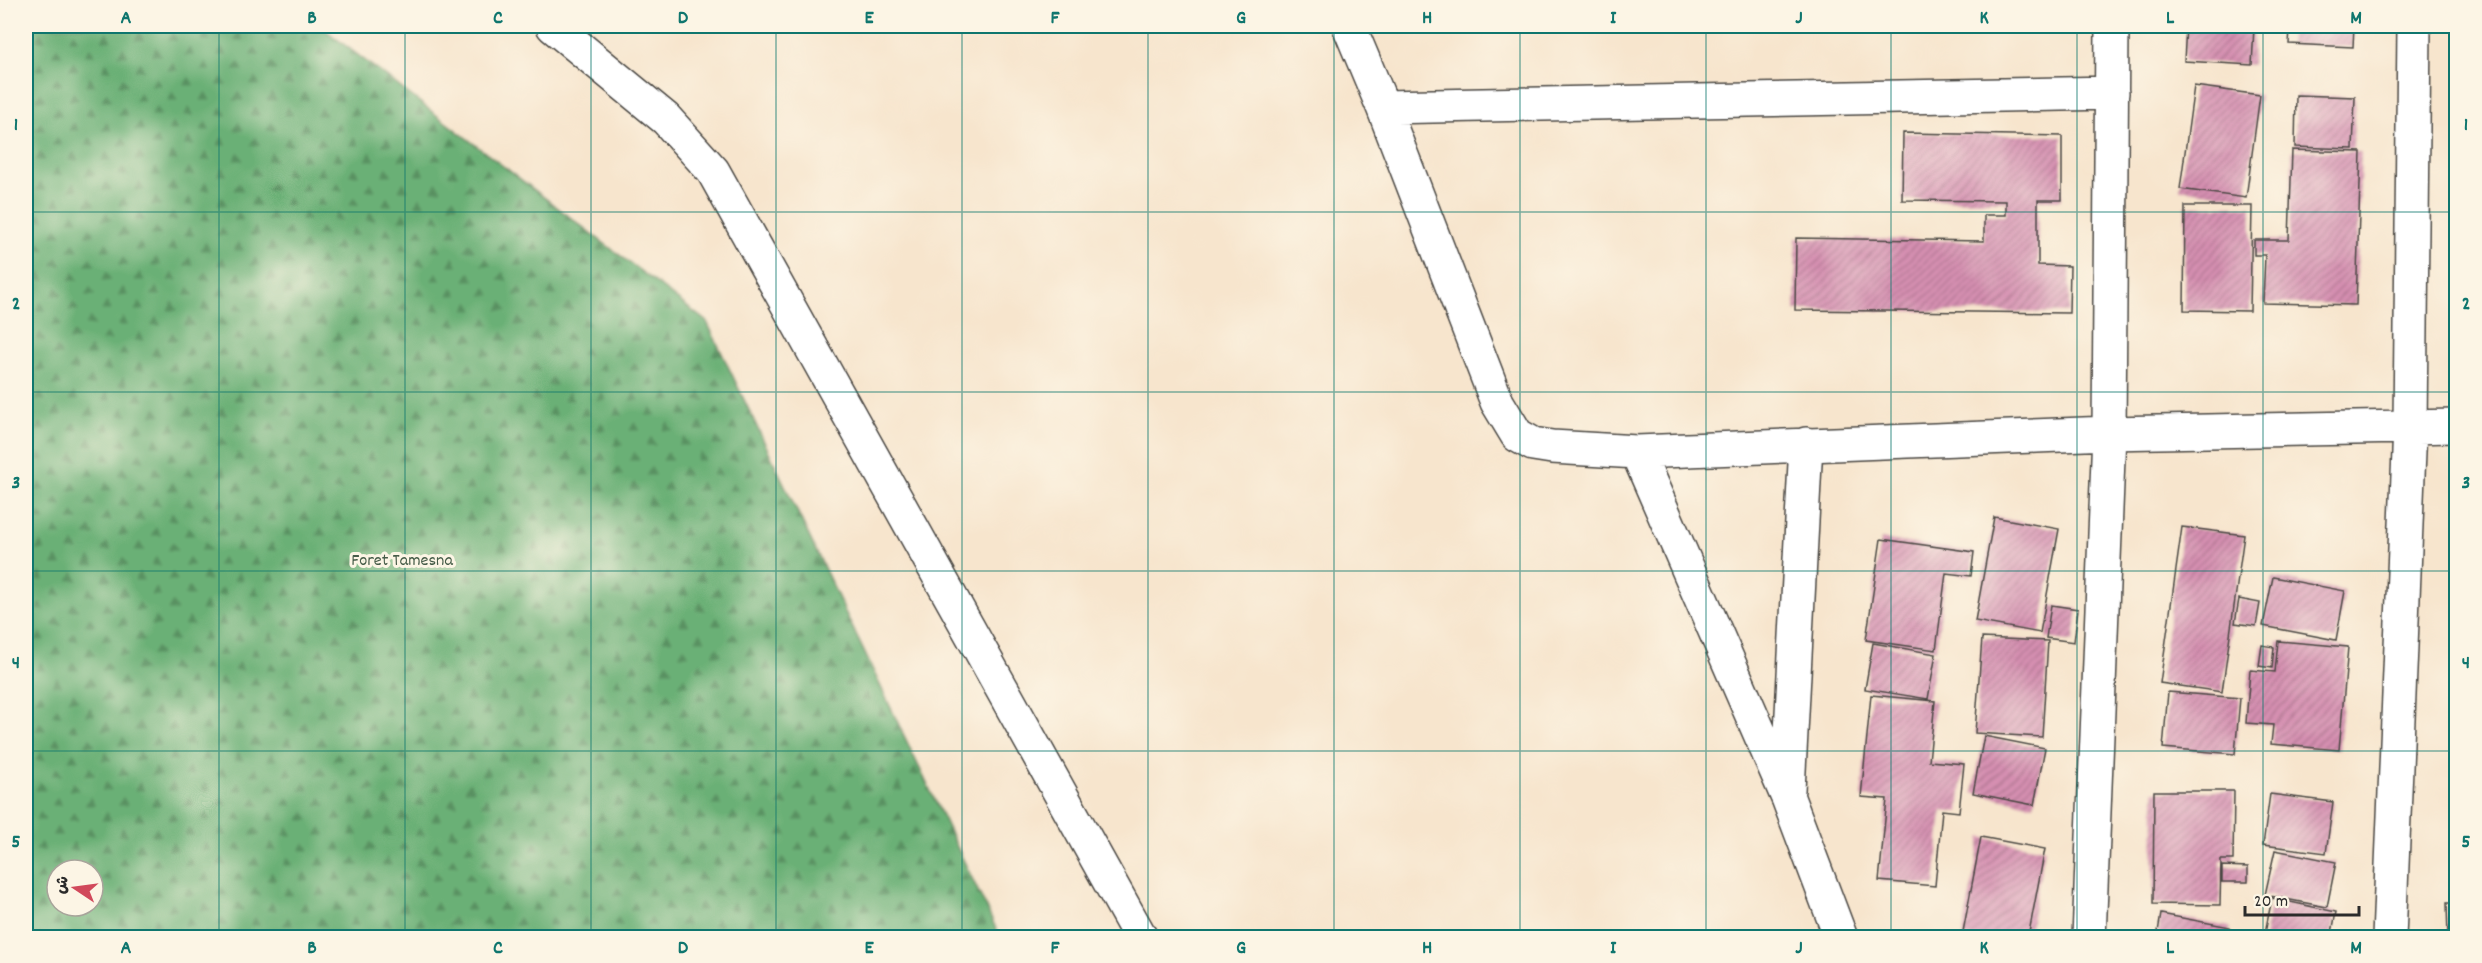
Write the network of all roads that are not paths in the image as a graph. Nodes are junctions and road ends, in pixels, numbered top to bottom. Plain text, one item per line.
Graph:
1 (553, 26) edge
2 (1349, 26) edge
3 (2112, 26) edge
4 (2414, 26) edge
5 (2112, 93) junction
6 (1383, 107) junction
7 (2457, 426) edge
8 (2410, 427) junction
9 (2109, 433) junction
10 (1806, 444) junction
11 (1637, 452) junction
12 (1788, 798) junction
13 (1140, 938) edge
14 (1841, 938) edge
15 (2089, 938) edge
16 (2389, 938) edge

1 - 13 street
2 - 6 street
3 - 5 street
4 - 8 street
5 - 6 street
5 - 9 street
6 - 11 street
7 - 8 street
8 - 9 street
8 - 16 street
9 - 10 street
9 - 15 street
10 - 11 street
10 - 12 street
11 - 12 street
12 - 14 street

